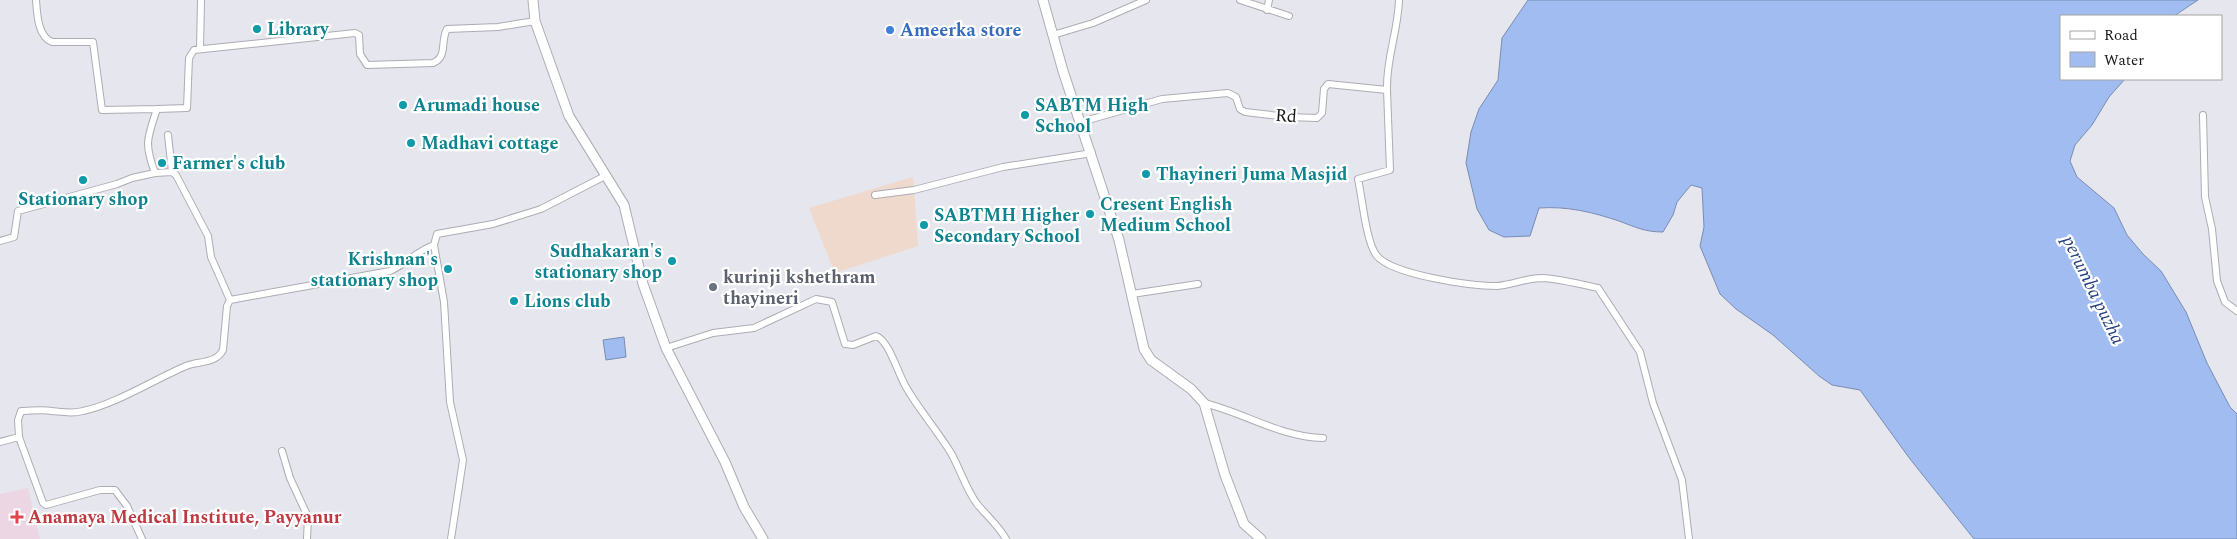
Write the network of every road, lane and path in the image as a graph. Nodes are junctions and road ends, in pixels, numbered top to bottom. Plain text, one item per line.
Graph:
1 (36, 0) edge
2 (201, 0) edge
3 (533, 0) edge
4 (1043, 0) edge
5 (1146, 0) edge
6 (1240, 0) edge
7 (1269, 0) edge
8 (1399, 0) edge
9 (1267, 10) junction
10 (1289, 16) dead end
11 (535, 21) junction
12 (1053, 35) junction
13 (200, 49) junction
14 (1387, 90) junction
15 (157, 109) junction
16 (2203, 115) dead end
17 (1081, 122) junction
18 (168, 135) dead end
19 (1092, 153) junction
20 (172, 172) junction
21 (155, 173) junction
22 (605, 176) junction
23 (875, 195) dead end
24 (0, 241) edge
25 (434, 244) junction
26 (1198, 284) dead end
27 (1132, 294) junction
28 (230, 300) junction
29 (2237, 310) edge
30 (666, 348) junction
31 (1204, 403) junction
32 (20, 437) junction
33 (1323, 438) dead end
34 (0, 442) edge
35 (282, 451) dead end
36 (142, 539) edge
37 (307, 539) edge
38 (452, 539) edge
39 (763, 539) edge
40 (1006, 539) edge
41 (1261, 539) edge
42 (1689, 539) edge

1 - 15 street
2 - 13 street
3 - 11 main road
4 - 12 main road
5 - 12 street
6 - 9 street
7 - 9 street
8 - 14 street
9 - 10 street
11 - 13 street
11 - 22 main road
12 - 17 main road
13 - 15 street
14 - 17 street, Rd
14 - 42 street
15 - 21 street
16 - 29 street
17 - 19 main road
18 - 20 street
19 - 23 street
19 - 27 main road
20 - 21 street
20 - 28 street
21 - 24 street
22 - 25 street
22 - 30 main road
25 - 28 street
25 - 38 street
26 - 27 street
27 - 31 main road
28 - 32 street
30 - 39 main road
30 - 40 street
31 - 33 street
31 - 41 main road
32 - 34 street
32 - 36 street
35 - 37 street

